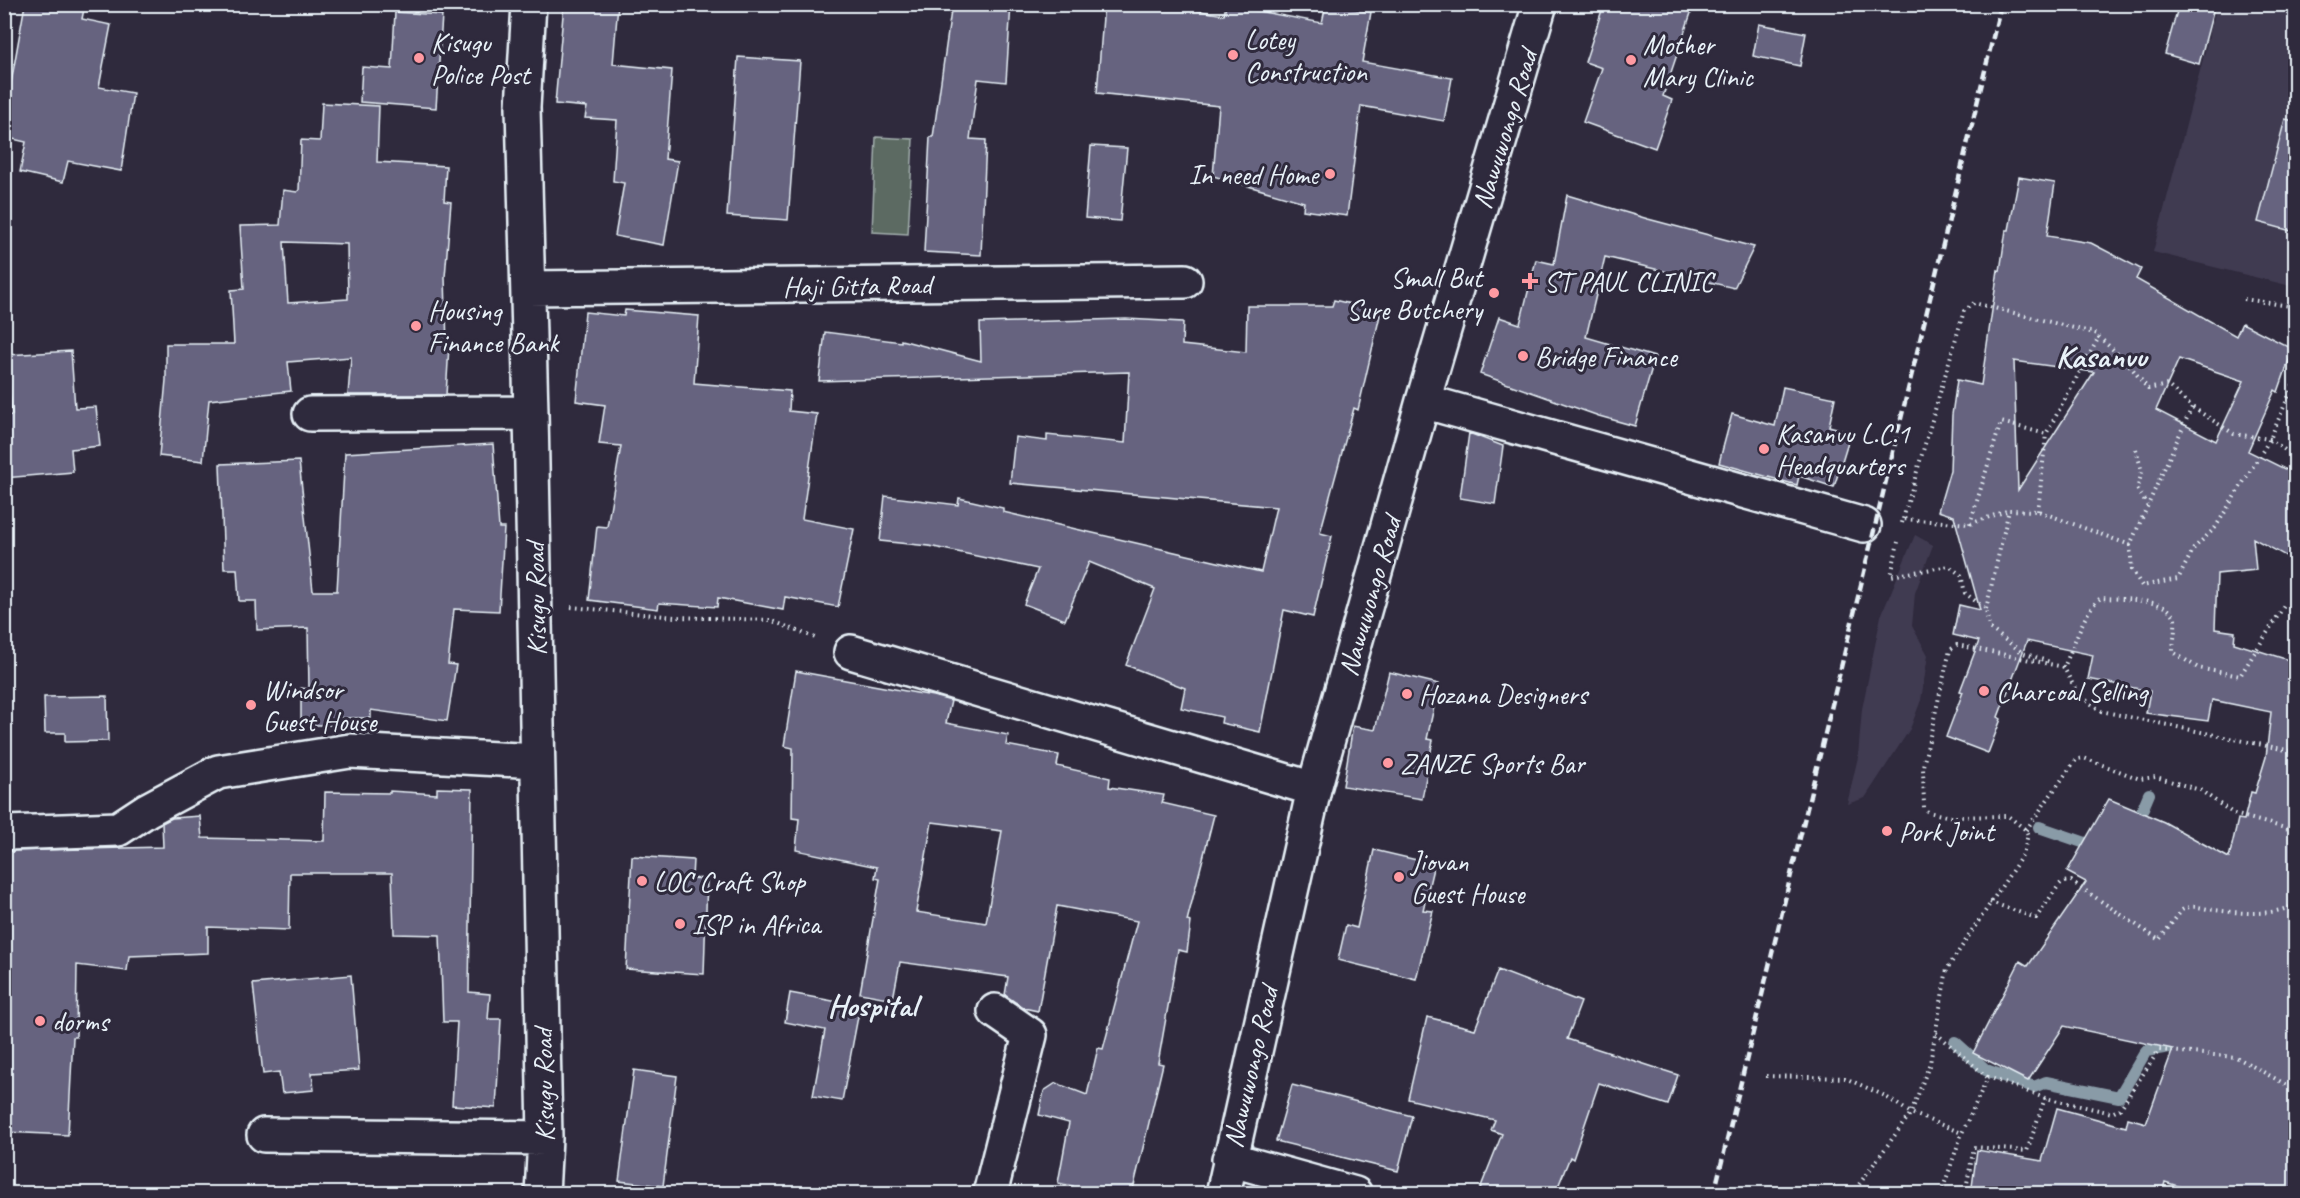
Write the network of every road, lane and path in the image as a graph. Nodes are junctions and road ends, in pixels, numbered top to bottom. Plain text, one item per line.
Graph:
1 (529, 4) edge
2 (1540, 5) edge
3 (1185, 281) dead end
4 (528, 288) junction
5 (2244, 299) dead end
6 (2295, 307) edge
7 (2099, 337) junction
8 (2295, 379) edge
9 (1423, 401) junction
10 (2192, 407) junction
11 (531, 413) junction
12 (310, 414) dead end
13 (2046, 434) junction
14 (2270, 439) junction
15 (2136, 449) dead end
16 (2295, 457) edge
17 (2148, 506) junction
18 (2009, 510) junction
19 (2038, 511) junction
20 (1903, 519) junction
21 (1970, 524) junction
22 (1864, 525) dead end
23 (1901, 530) dead end
24 (1898, 542) dead end
25 (2130, 545) junction
26 (535, 604) junction
27 (2295, 607) edge
28 (1986, 609) junction
29 (851, 652) joint
30 (2064, 667) junction
31 (2295, 752) edge
32 (537, 761) junction
33 (1314, 789) junction
34 (2026, 830) junction
35 (2295, 831) edge
36 (7, 833) dead end
37 (1990, 902) junction
38 (2295, 904) edge
39 (995, 1011) dead end
40 (1936, 1033) junction
41 (1766, 1076) dead end
42 (1988, 1077) junction
43 (2295, 1090) edge
44 (2045, 1098) junction
45 (1911, 1113) junction
46 (1962, 1133) junction
47 (264, 1135) dead end
48 (545, 1138) junction
49 (1229, 1159) junction
50 (542, 1194) edge
51 (990, 1194) edge
52 (1222, 1194) edge
53 (1354, 1194) edge
54 (1852, 1194) edge
55 (1941, 1194) edge
56 (1965, 1194) edge

1 - 4 street, Kisugu Road
2 - 9 street, Nawuwongo Road
3 - 4 street, Haji Gitta Road
4 - 11 street, Kisugu Road
5 - 6 path
7 - 10 path
7 - 13 path
7 - 20 path
8 - 14 path
9 - 22 street
9 - 33 street, Nawuwongo Road
10 - 14 path
10 - 17 path
11 - 12 street
11 - 26 street, Kisugu Road
13 - 19 path
13 - 21 path
14 - 16 path
14 - 25 path
15 - 17 path
17 - 25 path
18 - 19 path
18 - 21 path
18 - 28 path
19 - 25 path
20 - 21 path
20 - 23 path
24 - 28 path
26 - 29 path
26 - 32 street, Kisugu Road
27 - 30 path
28 - 30 path
29 - 33 street
30 - 31 path
30 - 34 path
32 - 36 street
32 - 48 street, Kisugu Road
33 - 49 street, Nawuwongo Road
34 - 35 path
34 - 37 path
37 - 38 path
37 - 40 path
39 - 51 street
40 - 42 path
40 - 45 path
41 - 45 path
42 - 44 path
42 - 46 path
43 - 44 path
44 - 56 path
45 - 46 path
45 - 54 path
46 - 55 path
47 - 48 street
48 - 50 street, Kisugu Road
49 - 52 street, Nawuwongo Road
49 - 53 street

